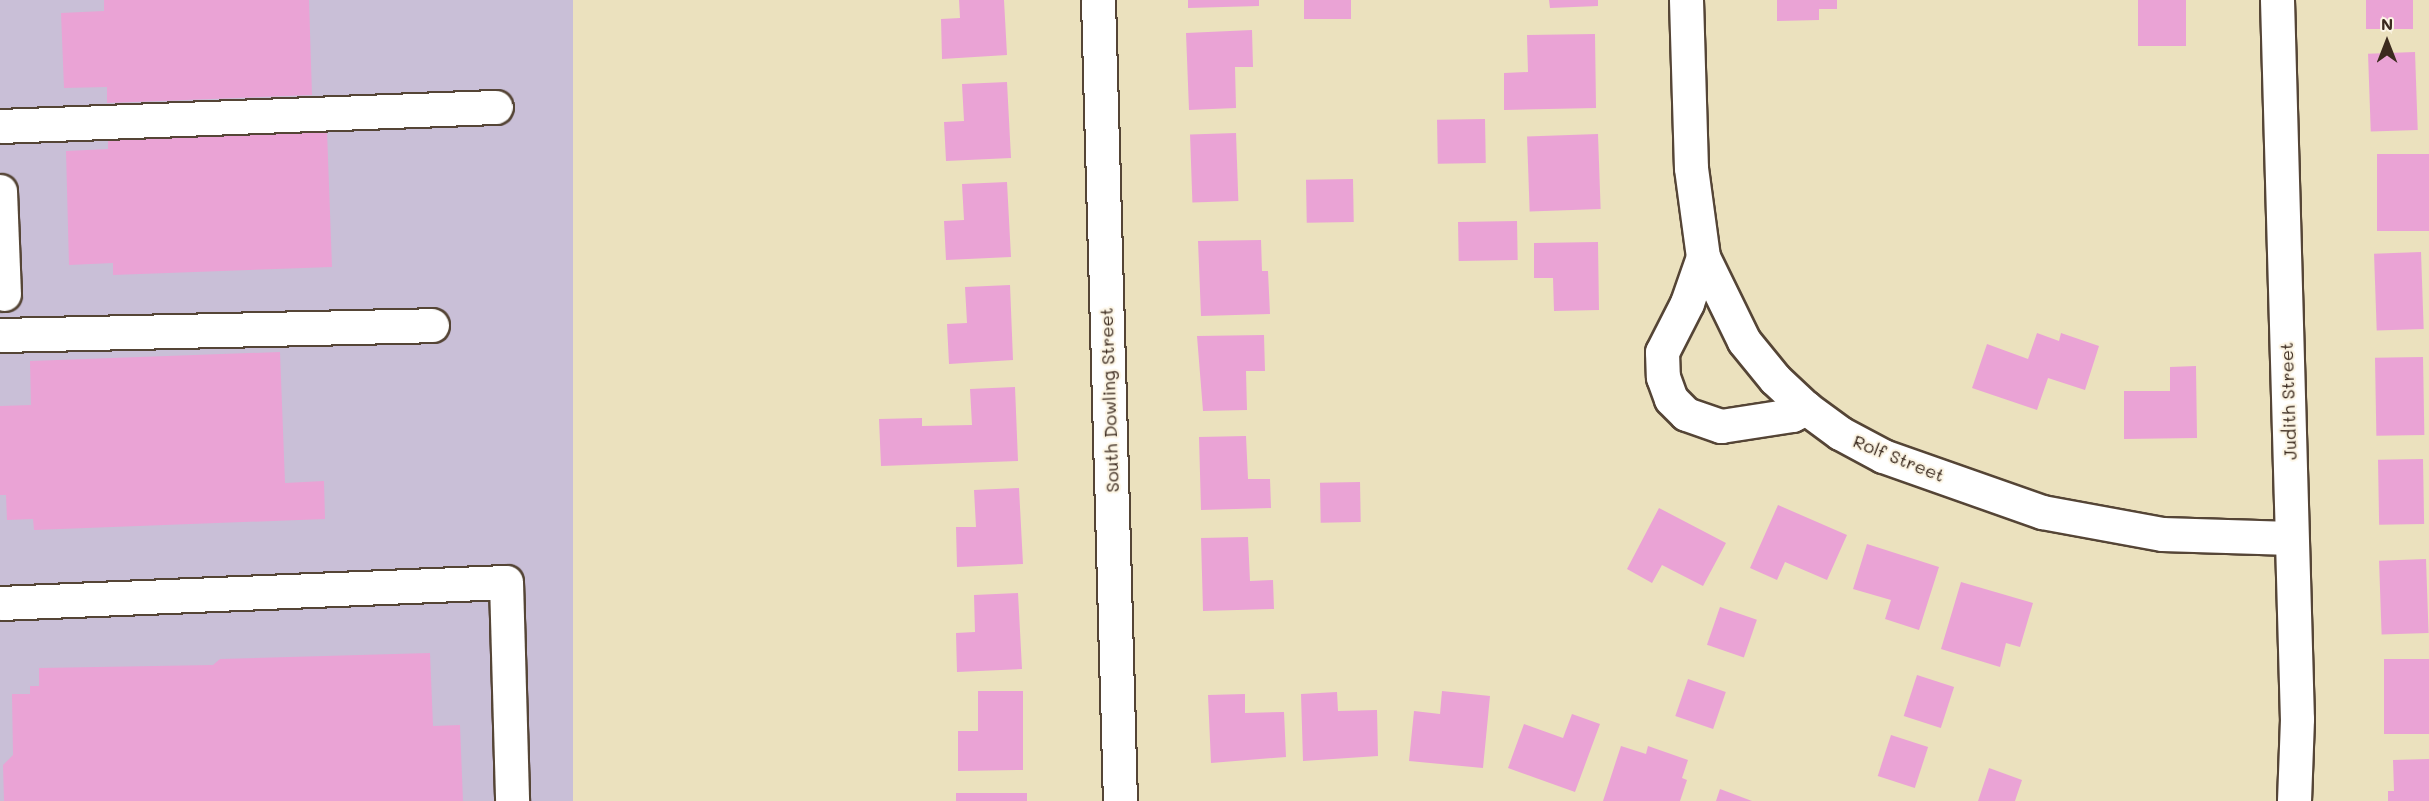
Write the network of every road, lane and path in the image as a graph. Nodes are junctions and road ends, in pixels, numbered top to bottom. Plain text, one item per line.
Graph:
1 (1098, 0) edge
2 (1686, 0) edge
3 (2277, 0) edge
4 (496, 107) dead end
5 (0, 126) edge
6 (0, 191) edge
7 (1704, 257) junction
8 (4, 294) dead end
9 (432, 326) dead end
10 (0, 335) edge
11 (1806, 408) junction
12 (2292, 538) junction
13 (0, 603) edge
14 (512, 801) edge
15 (1120, 801) edge
16 (2294, 801) edge

1 - 15 street, South Dowling Street
2 - 7 street, Rolf Street
3 - 12 street, Judith Street
4 - 5 street
6 - 8 street
7 - 11 street, Rolf Street
7 - 11 street
9 - 10 street
11 - 12 street, Rolf Street
12 - 16 street, Judith Street
13 - 14 street

